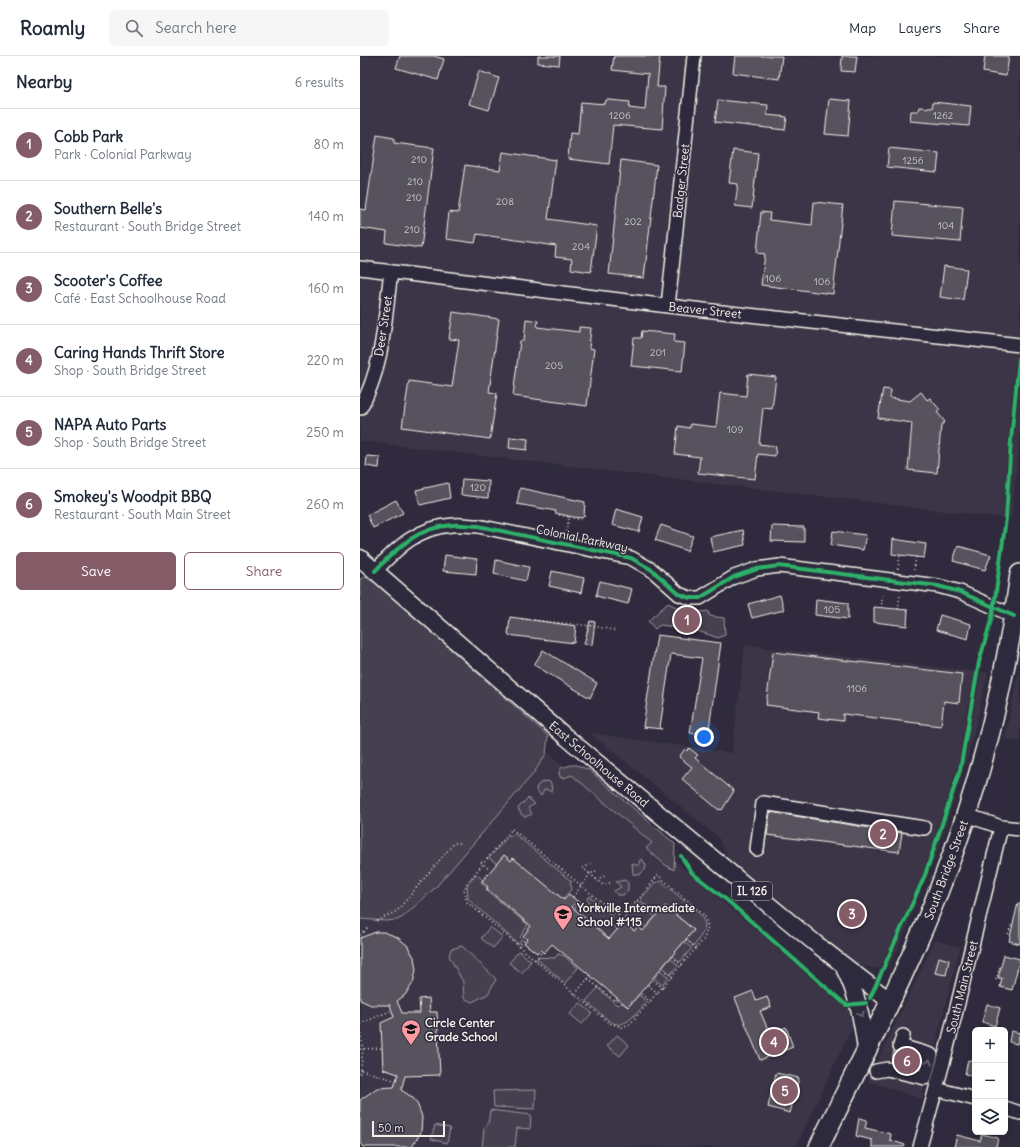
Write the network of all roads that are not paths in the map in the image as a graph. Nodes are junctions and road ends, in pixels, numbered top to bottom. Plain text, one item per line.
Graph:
1 (694, 56) edge
2 (360, 268) edge
3 (391, 272) junction
4 (668, 306) junction
5 (1020, 344) edge
6 (360, 408) edge
7 (360, 558) edge
8 (375, 571) junction
9 (1020, 574) edge
10 (1014, 616) junction
11 (966, 815) junction
12 (1001, 827) junction
13 (924, 828) dead end
14 (1020, 830) edge
15 (757, 849) dead end
16 (842, 965) junction
17 (890, 1001) junction
18 (903, 1036) dead end
19 (866, 1049) junction
20 (876, 1071) dead end
21 (936, 1089) junction
22 (972, 1099) edge
23 (1008, 1109) edge
24 (1020, 1113) edge
25 (819, 1147) edge
26 (920, 1147) edge

1 - 4 street, Badger Street
2 - 3 street
3 - 4 street, Beaver Street
3 - 6 street, Deer Street
4 - 5 street, Beaver Street
7 - 8 main road, East Schoolhouse Road
8 - 10 street, Colonial Parkway
8 - 16 main road, East Schoolhouse Road / IL 126
9 - 10 highway, South Bridge Street
10 - 11 highway, South Bridge Street
11 - 12 street
11 - 17 highway, South Bridge Street
12 - 14 street
12 - 21 street, South Main Street
13 - 15 street
16 - 17 main road, East Schoolhouse Road
16 -> 19 main road, East Schoolhouse Road
17 - 19 highway, South Bridge Street
20 -> 18 street
19 - 25 highway, South Bridge Street
21 - 22 street
21 - 26 street, South Main Street
23 - 24 street

